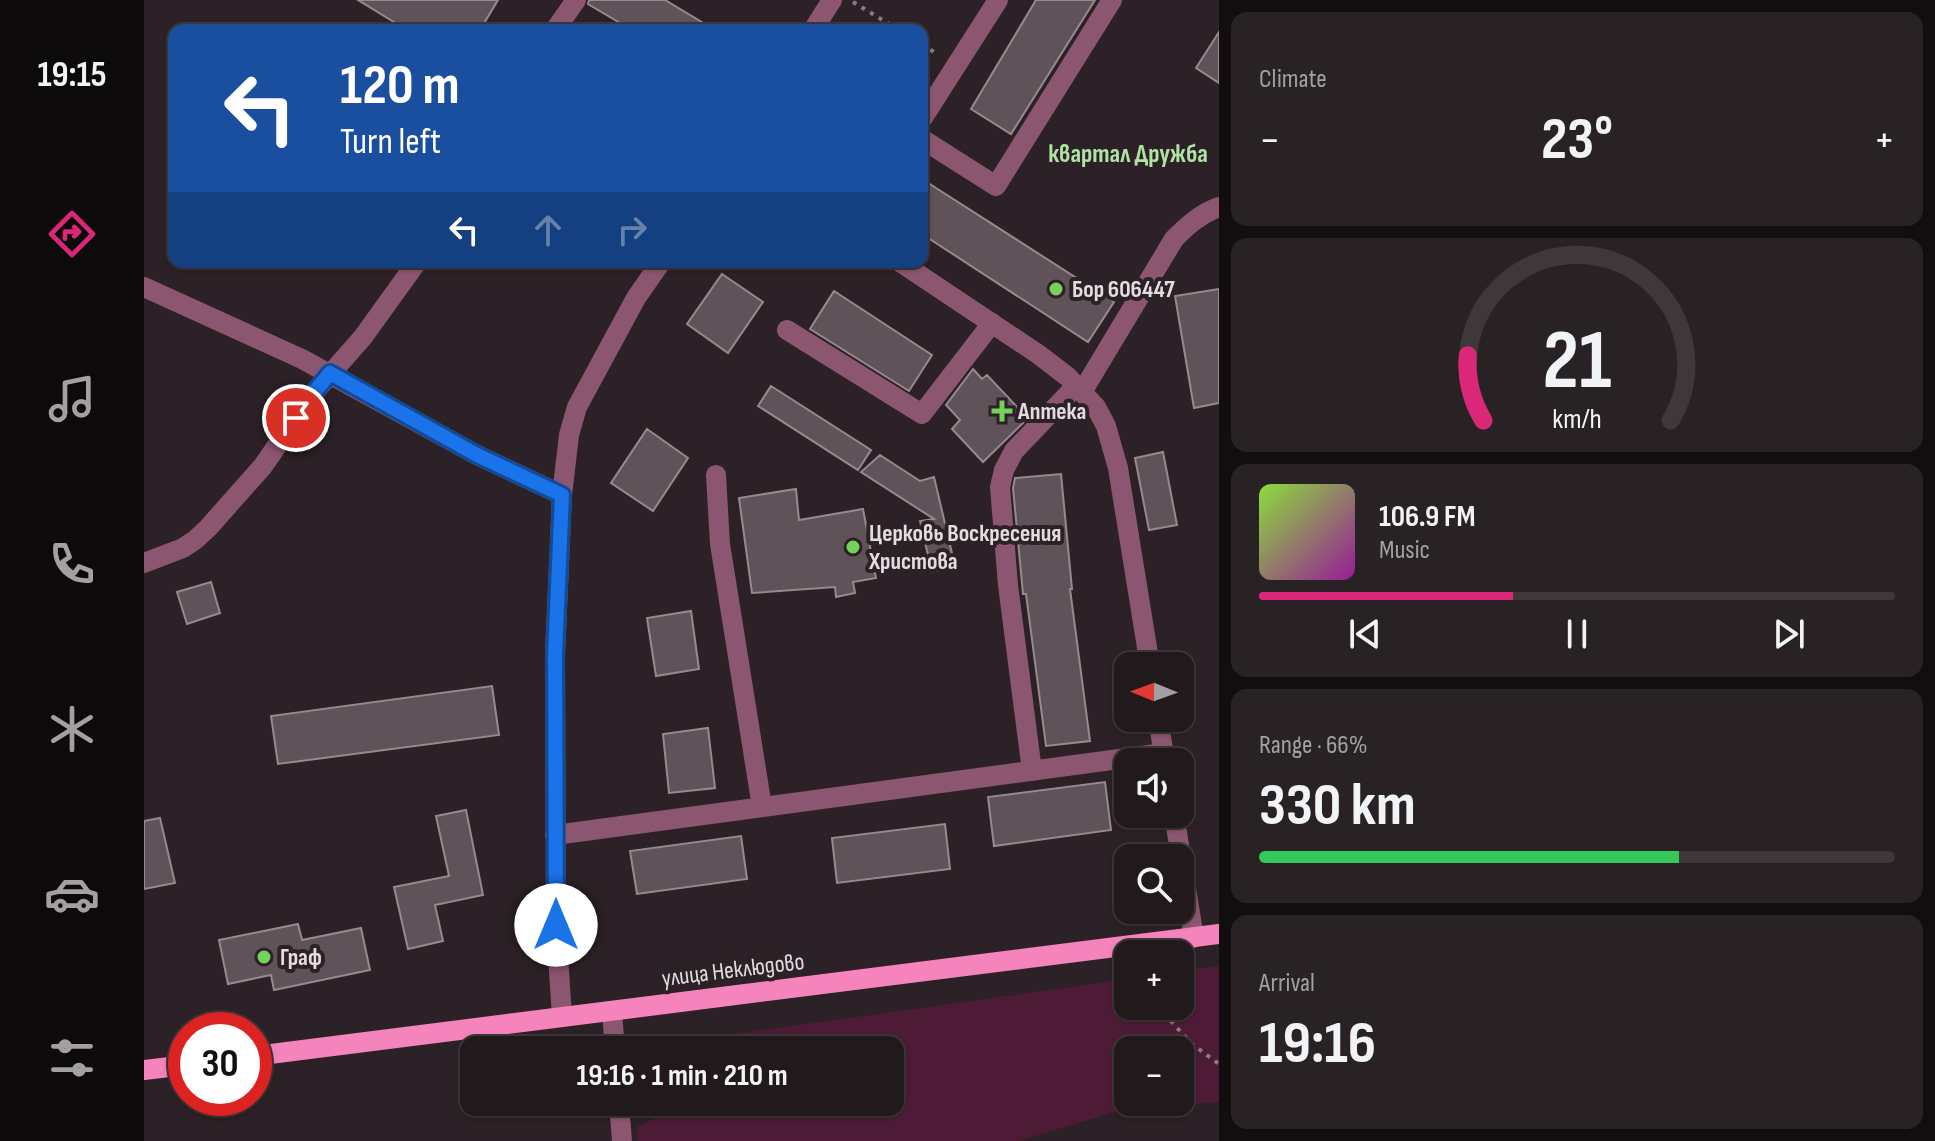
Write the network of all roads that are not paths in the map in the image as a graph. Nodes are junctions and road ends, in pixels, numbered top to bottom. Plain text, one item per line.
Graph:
1 (576, 0) edge
2 (832, 0) edge
3 (998, 0) edge
4 (1112, 0) edge
5 (559, 24) edge
6 (817, 24) edge
7 (928, 110) edge
8 (928, 143) edge
9 (1219, 207) edge
10 (413, 268) edge
11 (657, 268) edge
12 (909, 268) edge
13 (144, 287) edge
14 (992, 323) junction
15 (787, 330) dead end
16 (330, 373) junction
17 (1079, 389) junction
18 (716, 475) dead end
19 (562, 495) junction
20 (144, 563) edge
21 (1148, 652) edge
22 (1114, 763) edge
23 (1032, 771) junction
24 (762, 807) junction
25 (1176, 828) edge
26 (555, 835) junction
27 (1219, 934) edge
28 (1194, 938) junction
29 (612, 1012) junction
30 (562, 1017) junction
31 (614, 1036) edge
32 (272, 1054) edge
33 (168, 1067) edge
34 (144, 1070) edge
35 (620, 1116) edge
36 (622, 1141) edge

1 - 5 street
2 - 6 street
3 - 7 street
4 - 8 street
9 - 17 street
10 - 16 street
11 - 19 street
12 - 14 street
13 - 16 street
14 - 15 street
14 - 17 street
16 - 19 street
16 - 20 street
17 - 21 street
17 - 23 street
18 - 24 street
19 - 26 street
22 - 23 street
23 - 24 street
24 - 26 street
25 - 28 street
26 - 30 street
27 - 28 main road, улица Неклюдово
28 - 29 main road, улица Неклюдово
29 - 30 main road, улица Неклюдово
29 - 31 street
30 - 32 main road, улица Неклюдово
33 - 34 main road
35 - 36 street

